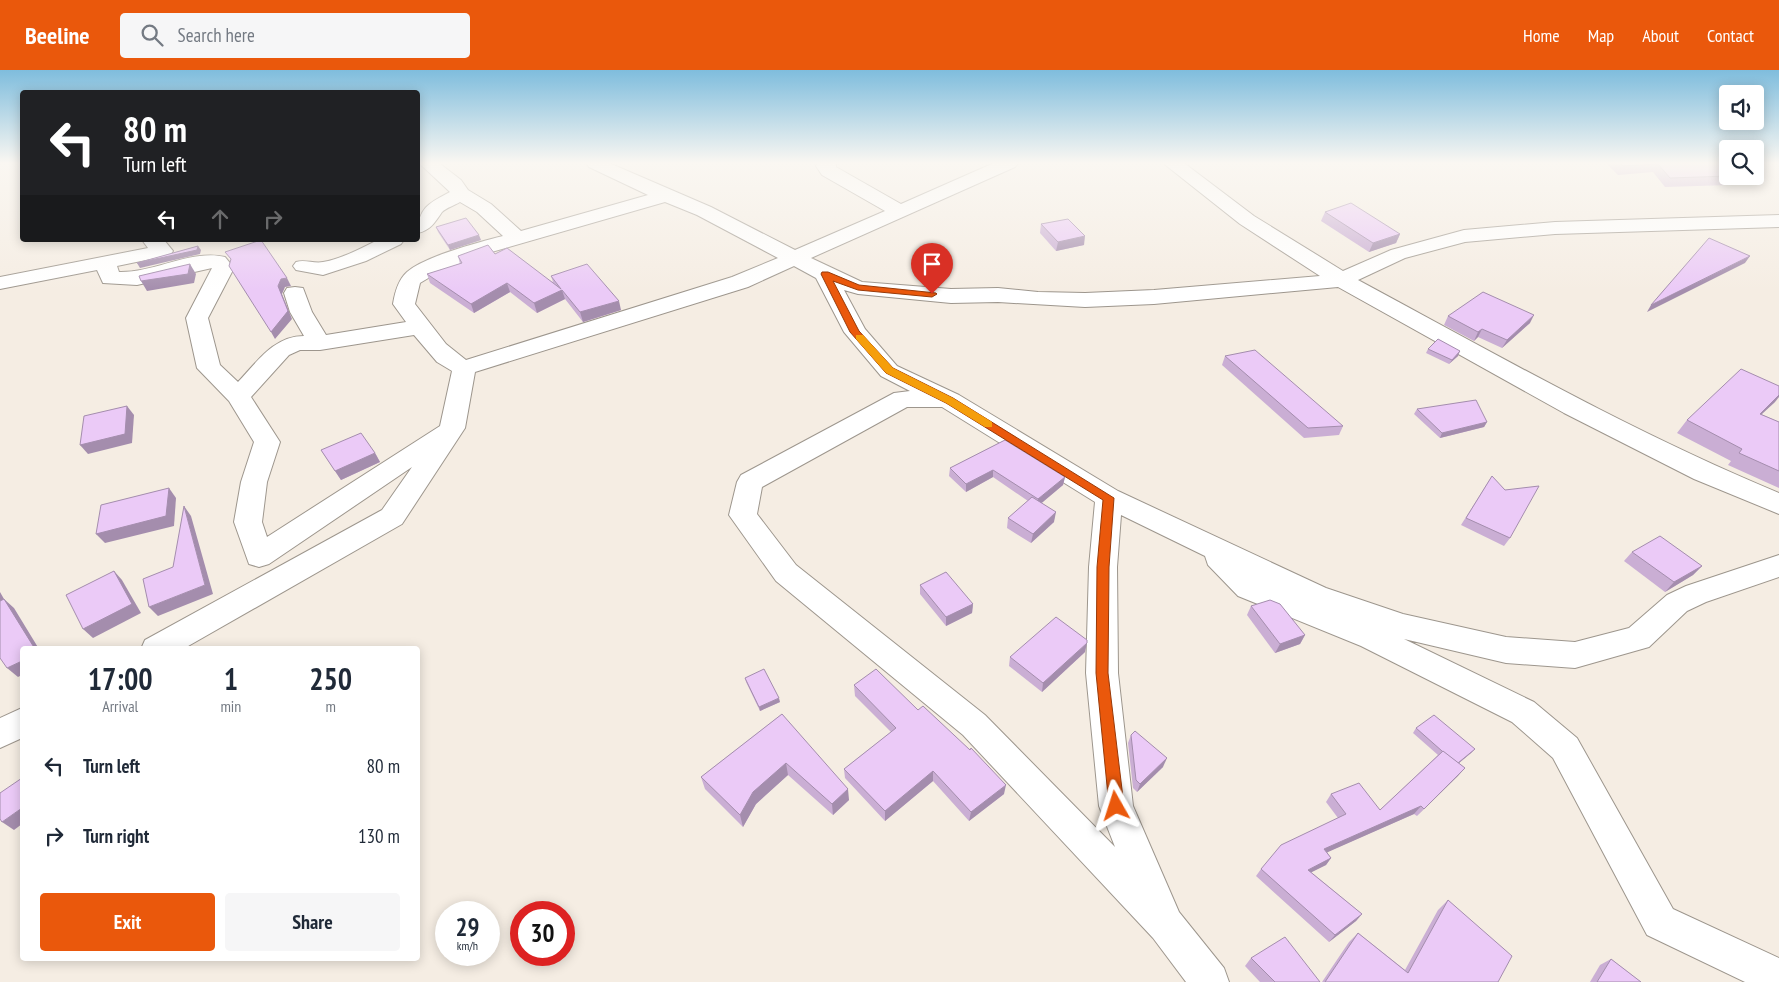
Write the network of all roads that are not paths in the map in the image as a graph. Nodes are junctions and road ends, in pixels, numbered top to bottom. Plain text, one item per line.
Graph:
1 (439, 206) edge
2 (480, 206) edge
3 (631, 206) edge
4 (692, 206) edge
5 (890, 206) edge
6 (915, 206) edge
7 (1228, 206) edge
8 (901, 212) junction
9 (1779, 221) edge
10 (420, 226) edge
11 (517, 238) junction
12 (154, 242) edge
13 (390, 242) edge
14 (795, 259) junction
15 (106, 263) junction
16 (303, 266) dead end
17 (825, 274) junction
18 (1342, 280) junction
19 (0, 283) edge
20 (295, 293) dead end
21 (420, 327) junction
22 (320, 343) junction
23 (464, 368) junction
24 (238, 396) junction
25 (950, 401) junction
26 (452, 428) junction
27 (1109, 498) junction
28 (1779, 504) edge
29 (1207, 545) junction
30 (259, 556) junction
31 (1779, 566) edge
32 (236, 605) junction
33 (161, 646) edge
34 (20, 723) edge
35 (0, 734) edge
36 (1166, 925) junction
37 (1779, 978) edge
38 (1210, 982) edge

1 - 10 street
2 - 11 street
3 - 11 street
4 - 14 street
5 - 8 street
6 - 8 street
7 - 18 street
8 - 14 street
9 - 18 street
11 - 21 street
12 - 15 street
13 - 16 street
14 - 17 street
14 - 23 street
15 - 19 street
15 - 24 street
17 - 18 street
17 - 25 street
18 - 28 street
20 - 22 street
21 - 22 street
21 - 23 street
22 - 24 street
23 - 26 street
24 - 30 street
25 - 27 street
25 - 36 street
26 - 30 street
26 - 32 street
27 - 29 street
27 - 36 street
29 - 31 street
29 - 37 street
30 - 32 street
32 - 33 street
34 - 35 street
36 - 38 street

